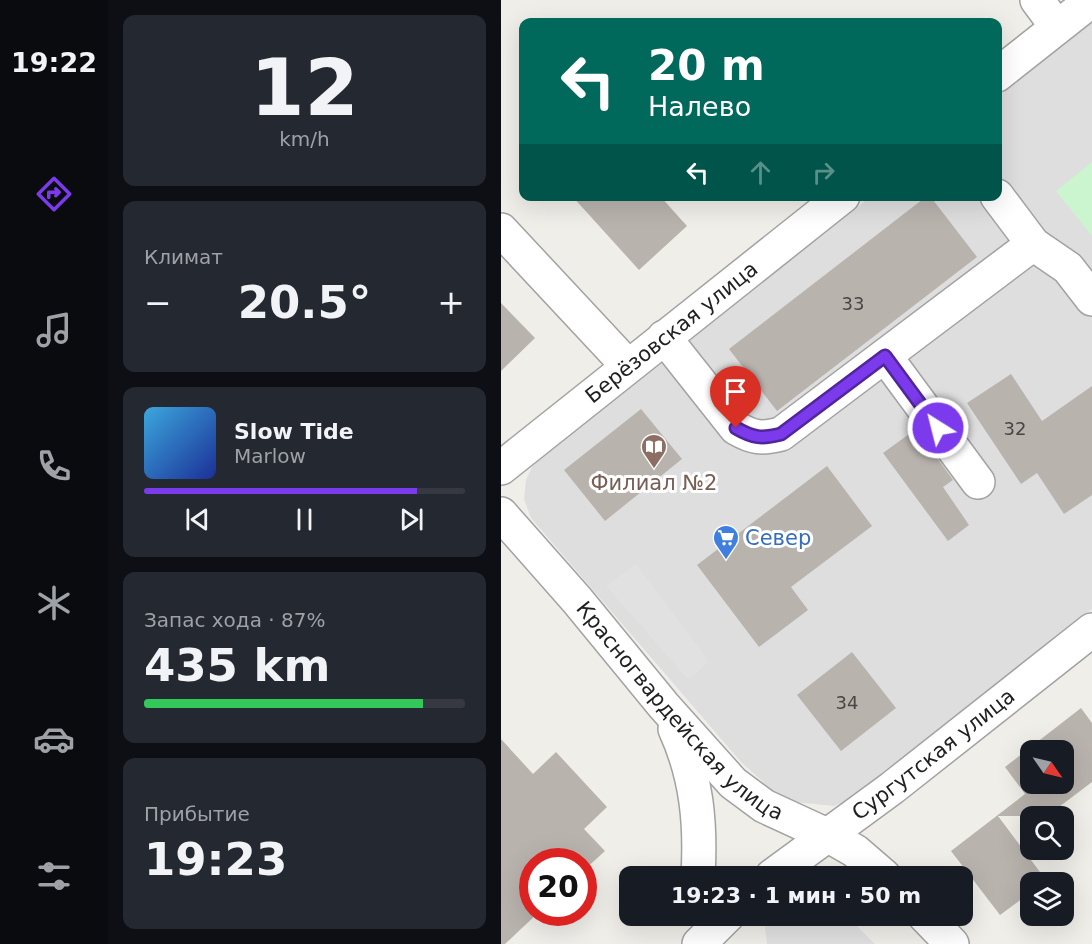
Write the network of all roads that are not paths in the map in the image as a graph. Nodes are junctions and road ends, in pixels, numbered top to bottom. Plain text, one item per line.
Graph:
1 (1037, 0) edge
2 (1092, 0) edge
3 (1057, 27) junction
4 (1002, 71) edge
5 (837, 201) edge
6 (1001, 201) edge
7 (501, 230) edge
8 (1033, 244) junction
9 (1092, 298) edge
10 (664, 337) junction
11 (885, 356) junction
12 (627, 365) junction
13 (501, 468) edge
14 (978, 482) dead end
15 (501, 514) edge
16 (1092, 630) edge
17 (664, 706) junction
18 (829, 836) junction
19 (698, 866) edge
20 (786, 866) edge
21 (872, 866) edge
22 (695, 926) edge
23 (717, 926) edge
24 (935, 926) edge
25 (694, 944) edge
26 (699, 944) edge
27 (952, 944) edge

1 - 3 street
2 - 3 street
3 - 4 street
5 - 10 street, Берёзовская улица
6 - 8 street
7 - 12 street
8 - 9 street
8 - 11 street
10 - 11 street
10 - 12 street, Берёзовская улица
11 - 14 street
12 - 13 street, Берёзовская улица
15 - 17 street, Красногвардейская улица
16 - 18 street, Сургутская улица
17 - 18 street, Красногвардейская улица
17 - 19 street
18 - 20 street, Сургутская улица
18 - 21 street, Красногвардейская улица
22 - 25 street
23 - 26 street
24 - 27 street

